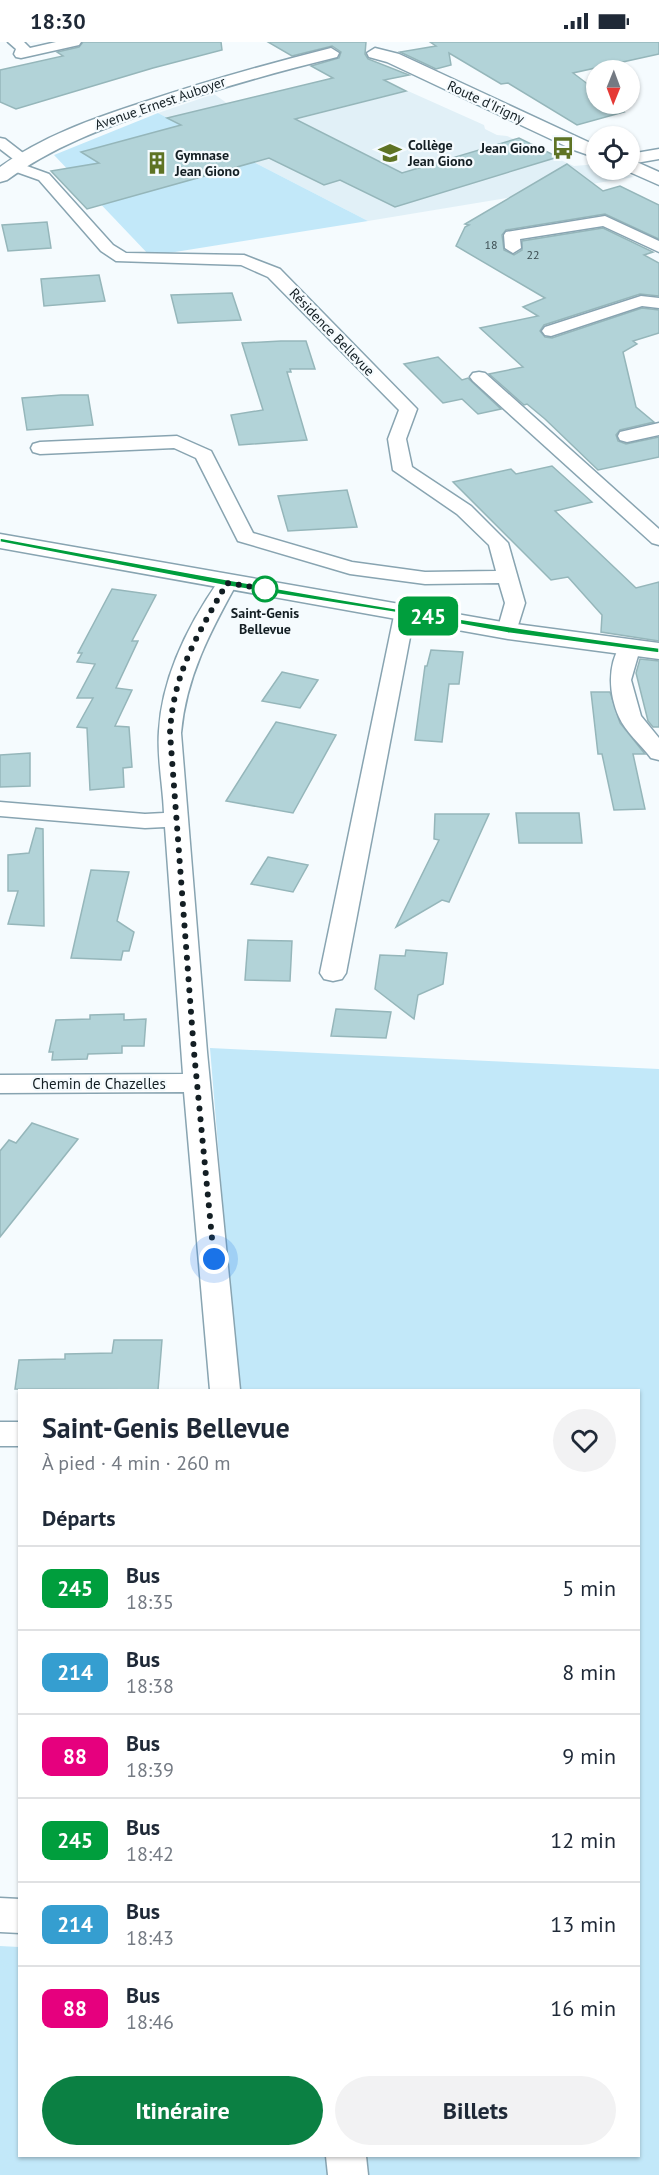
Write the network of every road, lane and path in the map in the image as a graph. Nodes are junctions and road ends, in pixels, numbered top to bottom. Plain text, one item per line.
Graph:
1 (15, 42) edge
2 (74, 42) edge
3 (352, 51) edge
4 (0, 142) edge
5 (586, 148) edge
6 (659, 154) edge
7 (640, 157) edge
8 (12, 167) edge
9 (640, 170) edge
10 (659, 179) edge
11 (659, 247) edge
12 (513, 248) dead end
13 (659, 303) edge
14 (551, 331) dead end
15 (479, 377) dead end
16 (659, 429) edge
17 (627, 436) dead end
18 (40, 448) dead end
19 (659, 539) edge
20 (0, 541) edge
21 (508, 577) junction
22 (227, 583) junction
23 (405, 611) junction
24 (508, 631) junction
25 (629, 649) junction
26 (659, 651) edge
27 (659, 753) edge
28 (0, 809) edge
29 (178, 820) junction
30 (333, 973) dead end
31 (197, 1083) junction
32 (0, 1084) edge
33 (225, 1389) edge
34 (0, 1434) edge
35 (18, 1434) edge
36 (0, 1915) edge
37 (18, 1916) edge
38 (346, 2157) edge
39 (348, 2175) edge

1 - 2 street
3 - 5 street, Route d'Irigny
3 - 8 street, Avenue Ernest Auboyer
4 - 8 street, Résidence Bellevue
6 - 7 street
8 - 21 street, Résidence Bellevue
9 - 10 street
11 - 12 street
13 - 14 street
15 - 19 street
16 - 17 street
18 - 21 street
20 - 22 street
21 - 24 street, Résidence Bellevue
22 - 23 street
22 - 29 street
23 - 24 street
23 - 30 street
24 - 25 street
25 - 26 street
25 - 27 street
28 - 29 street
29 - 31 street
31 - 32 street, Chemin de Chazelles
31 - 33 street
34 - 35 street
36 - 37 street
38 - 39 street

